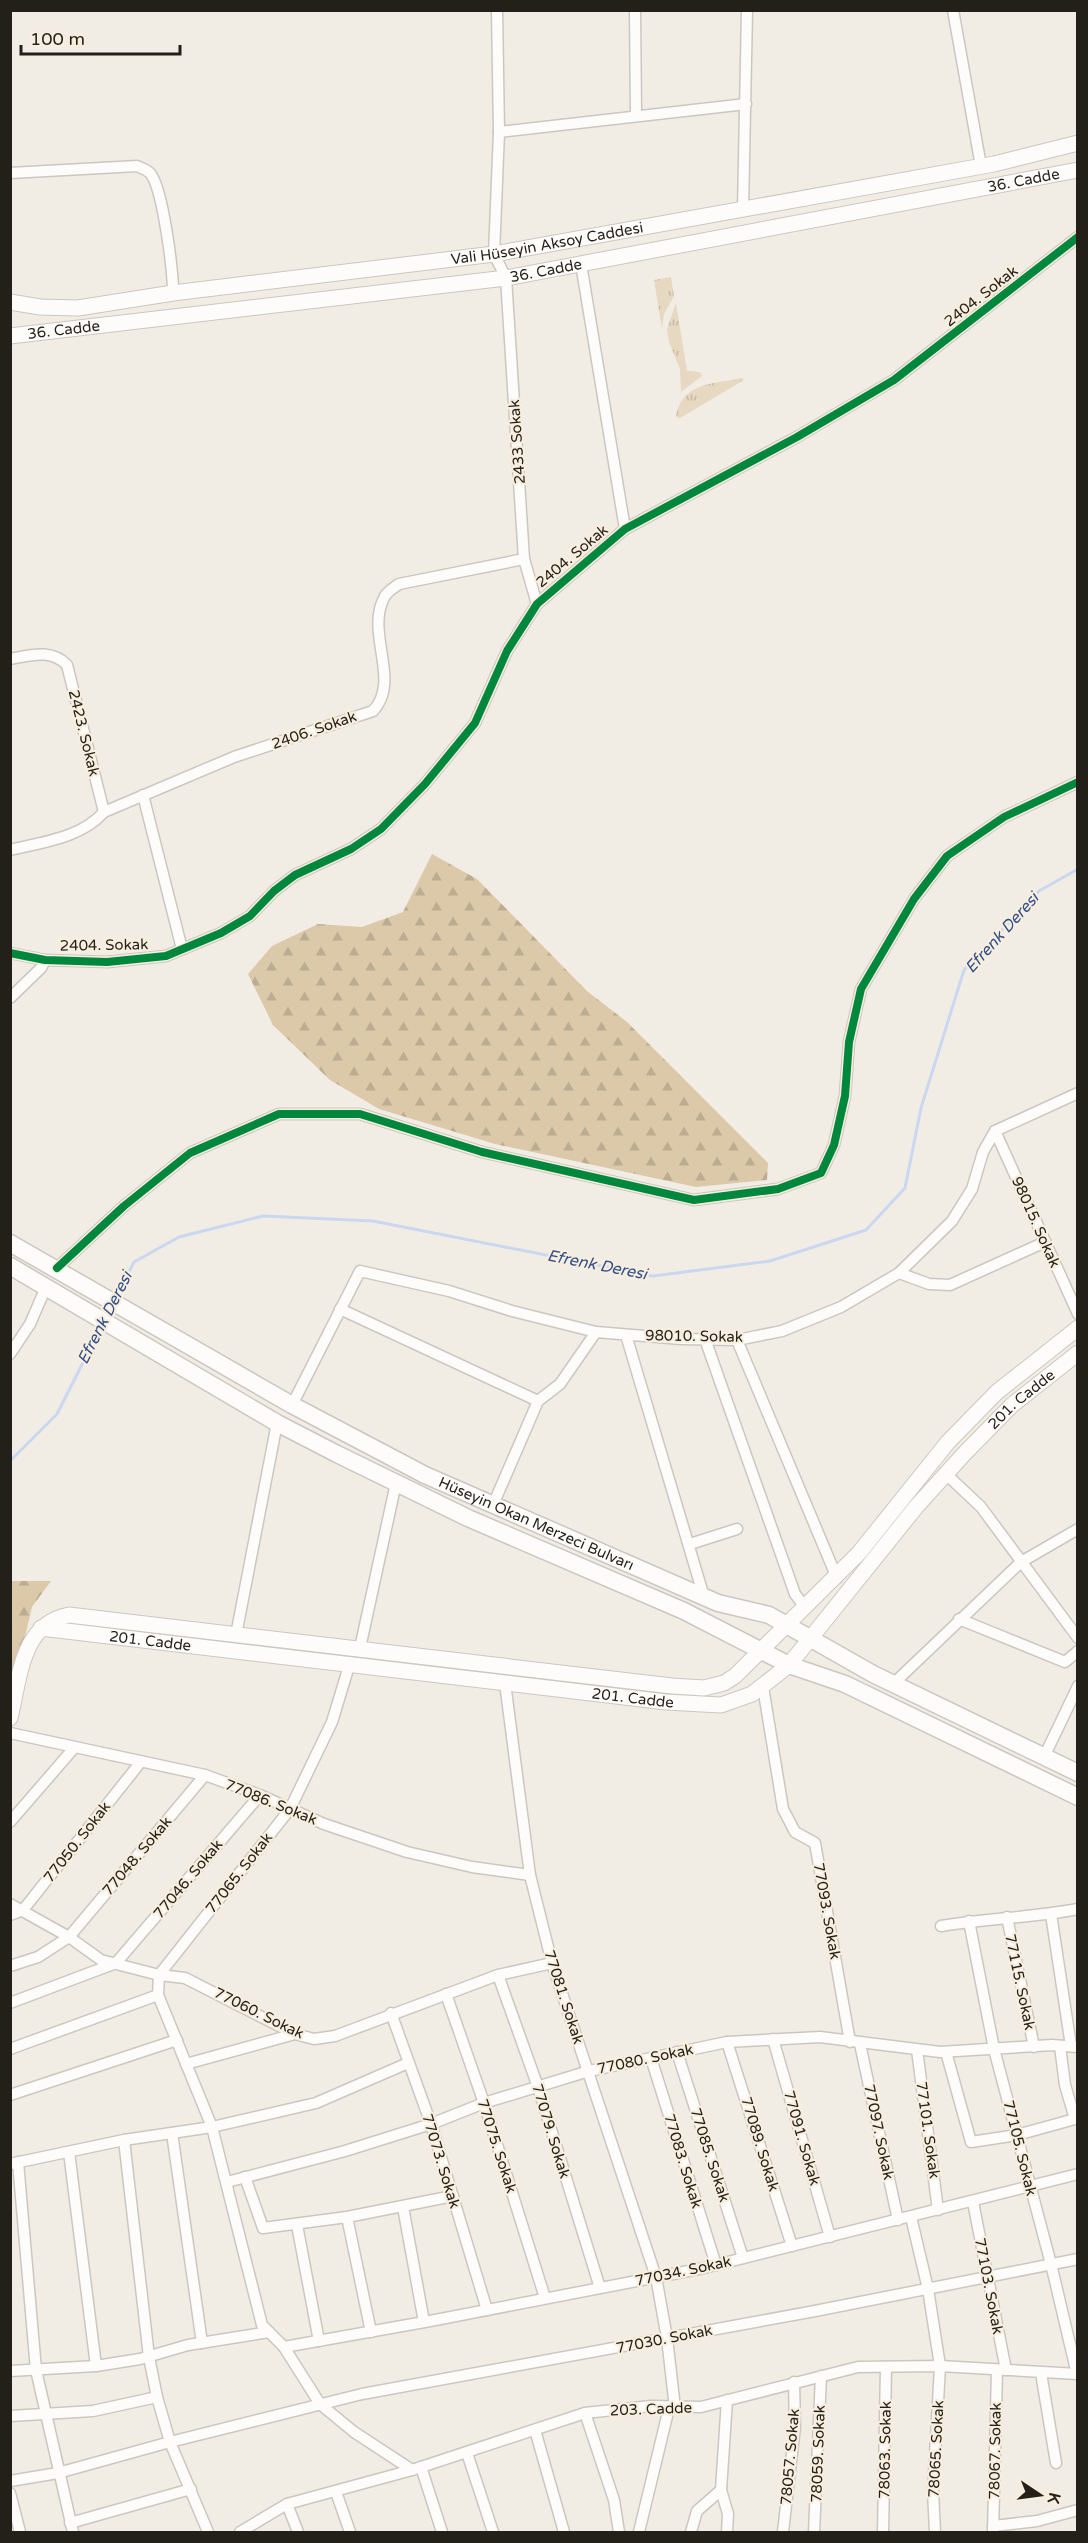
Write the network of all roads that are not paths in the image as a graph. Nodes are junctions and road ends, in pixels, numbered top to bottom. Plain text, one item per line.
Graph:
1 (497, 10) edge
2 (635, 10) edge
3 (747, 10) edge
4 (953, 10) edge
5 (746, 104) junction
6 (636, 115) junction
7 (499, 132) junction
8 (1077, 143) edge
9 (981, 166) junction
10 (1077, 170) edge
11 (10, 173) edge
12 (743, 210) junction
13 (1077, 237) edge
14 (494, 254) junction
15 (581, 264) junction
16 (506, 278) junction
17 (173, 293) junction
18 (10, 302) edge
19 (10, 336) edge
20 (625, 529) junction
21 (524, 559) junction
22 (537, 604) junction
23 (10, 659) edge
24 (1077, 782) edge
25 (143, 795) junction
26 (104, 812) junction
27 (10, 850) edge
28 (182, 949) junction
29 (10, 953) edge
30 (45, 960) junction
31 (10, 998) edge
32 (1077, 1093) edge
33 (995, 1131) junction
34 (1045, 1242) junction
35 (10, 1243) edge
36 (13, 1269) edge
37 (62, 1271) junction
38 (899, 1273) junction
39 (52, 1291) junction
40 (340, 1309) junction
41 (1077, 1314) edge
42 (1077, 1328) edge
43 (596, 1332) junction
44 (626, 1335) junction
45 (705, 1340) junction
46 (737, 1340) junction
47 (1077, 1353) edge
48 (10, 1354) edge
49 (538, 1401) junction
50 (292, 1405) junction
51 (277, 1423) junction
52 (946, 1474) junction
53 (396, 1483) junction
54 (494, 1505) junction
55 (737, 1529) dead end
56 (1077, 1529) edge
57 (690, 1544) junction
58 (1021, 1562) junction
59 (837, 1578) junction
60 (704, 1597) junction
61 (804, 1606) junction
62 (959, 1619) junction
63 (786, 1625) junction
64 (41, 1628) junction
65 (236, 1635) junction
66 (1077, 1638) edge
67 (810, 1639) junction
68 (360, 1648) junction
69 (762, 1651) junction
70 (1077, 1651) edge
71 (789, 1665) junction
72 (349, 1666) junction
73 (505, 1683) junction
74 (893, 1684) junction
75 (1077, 1686) edge
76 (763, 1687) junction
77 (10, 1718) edge
78 (10, 1733) edge
79 (74, 1748) junction
80 (1044, 1757) junction
81 (140, 1763) junction
82 (1077, 1773) edge
83 (205, 1775) junction
84 (260, 1795) junction
85 (1077, 1797) edge
86 (290, 1809) junction
87 (10, 1822) edge
88 (530, 1875) junction
89 (10, 1904) edge
90 (1077, 1909) edge
91 (23, 1910) junction
92 (1051, 1914) junction
93 (10, 1915) edge
94 (1007, 1917) junction
95 (969, 1921) junction
96 (940, 1926) dead end
97 (69, 1937) junction
98 (552, 1963) junction
99 (116, 1964) junction
100 (10, 1966) edge
101 (159, 1975) junction
102 (498, 1975) junction
103 (446, 1994) junction
104 (158, 1995) junction
105 (10, 2003) edge
106 (392, 2013) junction
107 (295, 2034) junction
108 (773, 2039) junction
109 (177, 2040) junction
110 (727, 2042) junction
111 (855, 2043) junction
112 (1069, 2046) edge
113 (1034, 2047) junction
114 (10, 2049) edge
115 (994, 2049) junction
116 (917, 2050) junction
117 (677, 2052) junction
118 (946, 2052) junction
119 (651, 2058) junction
120 (408, 2063) junction
121 (186, 2064) junction
122 (589, 2071) junction
123 (538, 2087) junction
124 (10, 2095) edge
125 (484, 2103) junction
126 (431, 2124) junction
127 (212, 2127) junction
128 (172, 2133) junction
129 (1017, 2135) junction
130 (124, 2140) junction
131 (69, 2152) junction
132 (14, 2163) edge
133 (1077, 2174) edge
134 (245, 2177) junction
135 (227, 2182) junction
136 (1029, 2187) junction
137 (453, 2196) junction
138 (973, 2202) junction
139 (403, 2207) junction
140 (938, 2210) junction
141 (347, 2217) junction
142 (911, 2217) junction
143 (898, 2220) junction
144 (297, 2225) junction
145 (830, 2237) junction
146 (792, 2246) junction
147 (743, 2258) junction
148 (1077, 2259) edge
149 (1051, 2264) junction
150 (716, 2265) junction
151 (656, 2277) junction
152 (986, 2278) junction
153 (600, 2288) junction
154 (928, 2289) junction
155 (545, 2298) junction
156 (487, 2310) junction
157 (424, 2322) junction
158 (269, 2332) junction
159 (371, 2332) junction
160 (667, 2338) junction
161 (320, 2340) junction
162 (202, 2343) junction
163 (284, 2347) junction
164 (149, 2357) junction
165 (96, 2366) junction
166 (940, 2366) junction
167 (886, 2367) junction
168 (36, 2370) junction
169 (1001, 2370) junction
170 (10, 2371) edge
171 (1041, 2373) junction
172 (1077, 2374) edge
173 (821, 2376) junction
174 (794, 2382) junction
175 (157, 2397) junction
176 (727, 2400) junction
177 (320, 2404) junction
178 (672, 2408) junction
179 (44, 2413) junction
180 (585, 2413) junction
181 (10, 2416) edge
182 (535, 2430) junction
183 (170, 2442) junction
184 (467, 2453) junction
185 (1056, 2463) dead end
186 (416, 2468) junction
187 (58, 2473) junction
188 (10, 2481) edge
189 (191, 2489) junction
190 (721, 2490) junction
191 (336, 2492) junction
192 (10, 2493) edge
193 (287, 2504) junction
194 (1077, 2510) edge
195 (72, 2528) edge
196 (993, 2529) edge
197 (20, 2532) edge
198 (208, 2532) edge
199 (240, 2532) edge
200 (298, 2532) edge
201 (350, 2532) edge
202 (442, 2532) edge
203 (493, 2532) edge
204 (564, 2532) edge
205 (620, 2532) edge
206 (639, 2532) edge
207 (691, 2532) edge
208 (727, 2532) edge
209 (783, 2532) edge
210 (814, 2532) edge
211 (883, 2532) edge
212 (934, 2532) edge

1 - 7 street
2 - 6 street
3 - 5 street
4 - 9 street
5 - 6 street
5 - 12 street
6 - 7 street
7 - 14 street
8 - 9 main road, Vali Hüseyin Aksoy Caddesi
9 - 12 main road, Vali Hüseyin Aksoy Caddesi
10 - 15 main road, 36. Cadde
11 - 17 street
12 - 14 main road, Vali Hüseyin Aksoy Caddesi
13 - 20 street, 2404. Sokak
14 - 16 street
14 - 17 main road, Vali Hüseyin Aksoy Caddesi
15 - 16 main road, 36. Cadde
15 - 20 street
16 - 19 main road, 36. Cadde
16 - 21 street, 2433 Sokak
17 - 18 main road, Vali Hüseyin Aksoy Caddesi
20 - 22 street, 2404. Sokak
21 - 22 street, 2433 Sokak
21 - 25 street, 2406. Sokak
22 - 28 street, 2404. Sokak
23 - 26 street, 2423. Sokak
24 - 37 street
25 - 26 street, 2406. Sokak
25 - 28 street
26 - 27 street, 2406. Sokak
28 - 30 street, 2404. Sokak
29 - 30 street, 2404. Sokak
30 - 31 street
32 - 33 street
33 - 34 street, 98015. Sokak
33 - 38 street, 98010. Sokak
34 - 38 street
34 - 41 street, 98015. Sokak
35 - 37 main road, Hüseyin Okan Merzeci Bulvarı
36 - 39 main road, Hüseyin Okan Merzeci Bulvarı
37 - 50 main road, Hüseyin Okan Merzeci Bulvarı
38 - 46 street, 98010. Sokak
39 - 48 street
39 - 51 main road, Hüseyin Okan Merzeci Bulvarı
40 - 43 street, 98010. Sokak
40 - 49 street
40 - 50 street
42 - 59 main road, 201. Cadde
43 - 44 street, 98010. Sokak
43 - 49 street
44 - 45 street, 98010. Sokak
44 - 57 street
45 - 46 street, 98010. Sokak
45 - 61 street
46 - 59 street
47 - 52 main road, 201. Cadde
49 - 54 street
50 - 54 main road, Hüseyin Okan Merzeci Bulvarı
51 - 53 main road, Hüseyin Okan Merzeci Bulvarı
51 - 65 street
52 - 58 street
52 - 67 main road, 201. Cadde
53 - 68 street
53 - 69 main road, Hüseyin Okan Merzeci Bulvarı
54 - 60 main road, Hüseyin Okan Merzeci Bulvarı
55 - 57 street
56 - 58 street
57 - 60 street
58 - 62 street
58 - 66 street
59 - 61 main road, 201. Cadde
60 - 63 main road, Hüseyin Okan Merzeci Bulvarı
61 - 63 main road, 201. Cadde
62 - 70 street
62 - 74 street
63 - 67 main road, Hüseyin Okan Merzeci Bulvarı
63 - 69 main road, 201. Cadde
64 - 65 main road, 201. Cadde
64 - 72 main road, 201. Cadde
64 - 77 main road
65 - 68 main road, 201. Cadde
67 - 71 main road, 201. Cadde
67 - 74 main road, Hüseyin Okan Merzeci Bulvarı
68 - 69 main road, 201. Cadde
69 - 71 main road, Hüseyin Okan Merzeci Bulvarı
71 - 76 main road, 201. Cadde
71 - 85 main road, Hüseyin Okan Merzeci Bulvarı
72 - 73 main road, 201. Cadde
72 - 86 street, 77065. Sokak
73 - 76 main road, 201. Cadde
73 - 88 street, 77081. Sokak
74 - 80 main road, Hüseyin Okan Merzeci Bulvarı
75 - 80 street
76 - 111 street, 77093. Sokak
78 - 79 street, 77086. Sokak
79 - 81 street, 77086. Sokak
79 - 87 street
80 - 82 main road, Hüseyin Okan Merzeci Bulvarı
81 - 83 street, 77086. Sokak
81 - 91 street, 77050. Sokak
83 - 84 street, 77086. Sokak
83 - 97 street, 77048. Sokak
84 - 86 street, 77086. Sokak
84 - 99 street, 77046. Sokak
86 - 88 street, 77086. Sokak
86 - 101 street, 77065. Sokak
88 - 98 street, 77081. Sokak
89 - 91 street, 77060. Sokak
90 - 92 street
91 - 93 street
91 - 97 street, 77060. Sokak
92 - 94 street
92 - 112 street
94 - 95 street
94 - 113 street, 77115. Sokak
95 - 96 street
95 - 115 street, 77105. Sokak
97 - 99 street, 77060. Sokak
97 - 100 street, 77048. Sokak
98 - 102 street, 77060. Sokak
98 - 122 street, 77081. Sokak
99 - 101 street, 77060. Sokak
99 - 105 street
101 - 104 street
101 - 107 street, 77060. Sokak
102 - 103 street, 77060. Sokak
102 - 123 street, 77079. Sokak
103 - 106 street, 77060. Sokak
103 - 125 street, 77075. Sokak
104 - 109 street
104 - 114 street
106 - 107 street, 77060. Sokak
106 - 120 street, 77073. Sokak
107 - 121 street
108 - 110 street, 77080. Sokak
108 - 111 street, 77080. Sokak
108 - 145 street, 77091. Sokak
109 - 121 street
109 - 124 street
110 - 117 street, 77080. Sokak
110 - 146 street, 77089. Sokak
111 - 116 street, 77080. Sokak
111 - 143 street, 77097. Sokak
112 - 113 street, 77080. Sokak
112 - 129 street
113 - 115 street, 77080. Sokak
115 - 118 street, 77080. Sokak
115 - 129 street, 77105. Sokak
116 - 118 street, 77080. Sokak
116 - 140 street, 77101. Sokak
117 - 119 street, 77080. Sokak
117 - 147 street, 77085. Sokak
118 - 129 street
119 - 122 street, 77080. Sokak
119 - 150 street, 77083. Sokak
120 - 126 street, 77073. Sokak
120 - 127 street
121 - 127 street
122 - 123 street, 77080. Sokak
122 - 151 street, 77081. Sokak
123 - 125 street, 77080. Sokak
123 - 153 street, 77079. Sokak
125 - 126 street, 77080. Sokak
125 - 155 street, 77075. Sokak
126 - 134 street, 77080. Sokak
126 - 137 street, 77073. Sokak
127 - 128 street
127 - 135 street
128 - 130 street
128 - 162 street
129 - 136 street, 77105. Sokak
130 - 131 street
130 - 164 street
131 - 132 street
131 - 165 street
132 - 168 street
133 - 136 street, 77034. Sokak
134 - 135 street, 77080. Sokak
134 - 144 street
135 - 158 street
136 - 138 street, 77034. Sokak
136 - 149 street, 77105. Sokak
137 - 139 street
137 - 156 street, 77073. Sokak
138 - 140 street, 77034. Sokak
138 - 152 street, 77103. Sokak
139 - 141 street
139 - 157 street
140 - 142 street, 77034. Sokak
141 - 144 street
141 - 159 street
142 - 143 street, 77034. Sokak
142 - 154 street
143 - 145 street, 77034. Sokak
144 - 161 street
145 - 146 street, 77034. Sokak
146 - 147 street, 77034. Sokak
147 - 150 street, 77034. Sokak
148 - 149 street, 77030. Sokak
149 - 152 street, 77030. Sokak
149 - 172 street, 77105. Sokak
150 - 151 street, 77034. Sokak
151 - 153 street, 77034. Sokak
151 - 160 street, 77081. Sokak
152 - 154 street, 77030. Sokak
152 - 169 street, 77103. Sokak
153 - 155 street, 77034. Sokak
154 - 160 street, 77030. Sokak
154 - 166 street
155 - 156 street, 77034. Sokak
156 - 157 street, 77034. Sokak
157 - 159 street, 77034. Sokak
158 - 162 street
158 - 163 street
159 - 161 street, 77034. Sokak
160 - 177 street, 77030. Sokak
160 - 178 street, 77081. Sokak
161 - 163 street, 77034. Sokak
162 - 164 street
163 - 177 street
164 - 165 street
164 - 175 street
165 - 168 street
166 - 167 street, 203. Cadde
166 - 169 street, 203. Cadde
166 - 212 street, 78065. Sokak
167 - 173 street, 203. Cadde
167 - 211 street, 78063. Sokak
168 - 170 street
168 - 179 street
169 - 171 street, 203. Cadde
169 - 196 street, 78067. Sokak
171 - 172 street, 203. Cadde
171 - 185 street
173 - 174 street, 203. Cadde
173 - 210 street, 78059. Sokak
174 - 176 street, 203. Cadde
174 - 209 street, 78057. Sokak
175 - 179 street
175 - 183 street
176 - 178 street, 203. Cadde
176 - 190 street
177 - 183 street, 77030. Sokak
177 - 186 street
178 - 180 street, 203. Cadde
178 - 206 street
179 - 181 street
179 - 187 street
180 - 182 street, 203. Cadde
180 - 205 street
182 - 184 street, 203. Cadde
182 - 204 street
183 - 187 street, 77030. Sokak
183 - 189 street
184 - 186 street, 203. Cadde
184 - 203 street
186 - 191 street, 203. Cadde
186 - 202 street
187 - 188 street, 77030. Sokak
187 - 195 street
189 - 195 street
189 - 198 street
190 - 207 street
190 - 208 street
191 - 193 street, 203. Cadde
191 - 201 street
192 - 197 street
193 - 199 street, 203. Cadde
193 - 200 street
194 - 196 street

